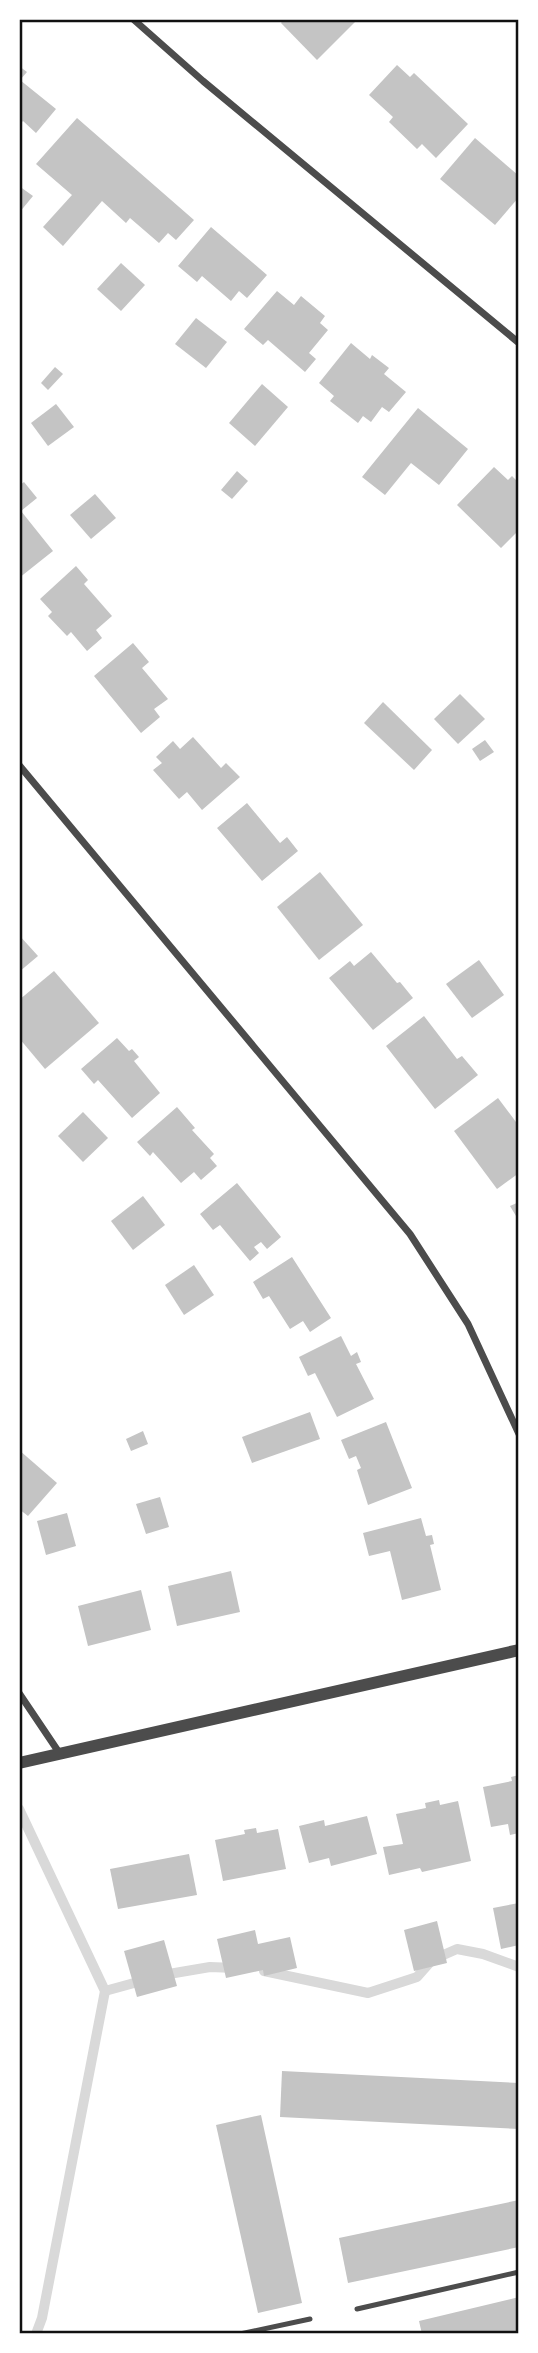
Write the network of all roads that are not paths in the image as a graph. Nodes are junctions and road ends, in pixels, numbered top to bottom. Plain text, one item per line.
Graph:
1 (133, 19) edge
2 (519, 343) edge
3 (19, 765) edge
4 (519, 1434) edge
5 (519, 1650) edge
6 (19, 1693) edge
7 (60, 1754) junction
8 (19, 1763) edge
9 (519, 2272) edge
10 (357, 2309) dead end
11 (310, 2319) dead end
12 (240, 2334) edge

1 - 2 street
3 - 4 street
5 - 7 street
6 - 7 street
7 - 8 street
9 - 10 lane
11 - 12 lane

